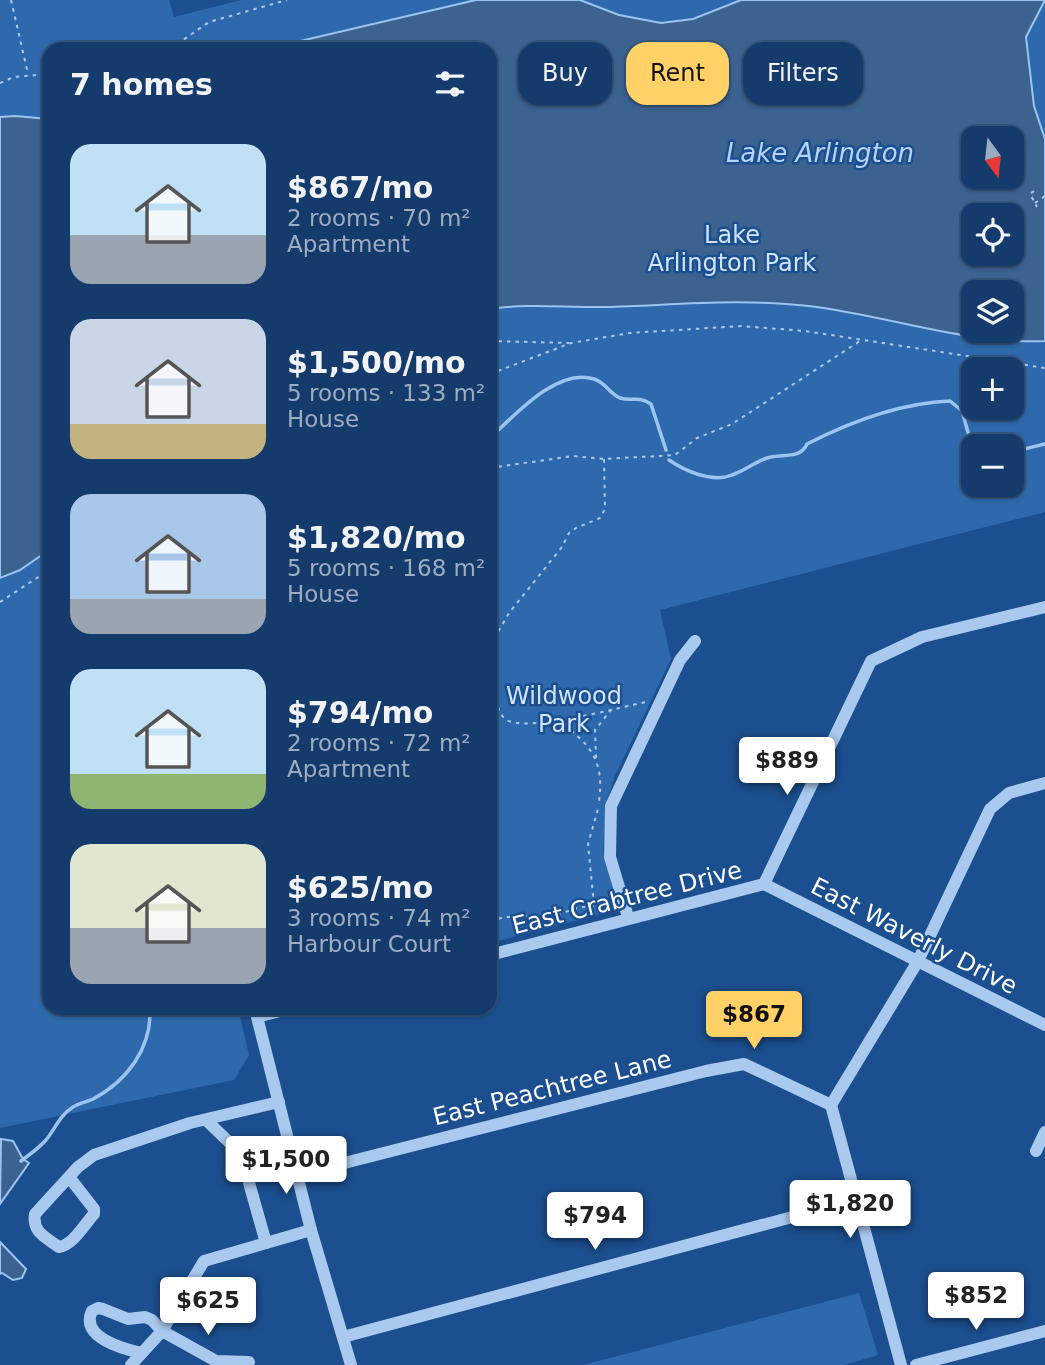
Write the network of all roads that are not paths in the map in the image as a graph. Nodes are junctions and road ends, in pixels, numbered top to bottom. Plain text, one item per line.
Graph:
1 (1045, 607) edge
2 (695, 641) dead end
3 (1045, 783) edge
4 (764, 884) junction
5 (628, 917) junction
6 (497, 952) edge
7 (918, 961) junction
8 (265, 1015) edge
9 (1045, 1025) edge
10 (279, 1102) junction
11 (831, 1105) junction
12 (206, 1120) junction
13 (1045, 1132) edge
14 (1036, 1151) dead end
15 (298, 1175) junction
16 (69, 1178) junction
17 (856, 1199) junction
18 (311, 1230) junction
19 (266, 1243) junction
20 (162, 1331) junction
21 (1045, 1331) edge
22 (343, 1337) junction
23 (142, 1353) junction
24 (249, 1362) dead end
25 (131, 1365) edge
26 (351, 1365) edge
27 (901, 1365) edge
28 (916, 1365) edge

1 - 4 street, East Crabtree Drive
2 - 5 street
3 - 7 street
4 - 5 street, East Crabtree Drive
4 - 7 street, East Waverly Drive
5 - 6 street, East Crabtree Drive
7 - 9 street, East Waverly Drive
7 - 11 street
8 - 10 street
10 - 12 street
10 - 15 street
11 - 15 street, East Peachtree Lane
11 - 17 street
12 - 16 street
12 - 19 street
13 - 14 street
15 - 18 street
16 - 16 street
17 - 22 street
17 - 27 street
18 - 19 street
18 - 22 street
19 - 20 street
20 - 23 street
20 - 23 street
20 - 24 street
21 - 28 street
22 - 26 street
23 - 25 street

